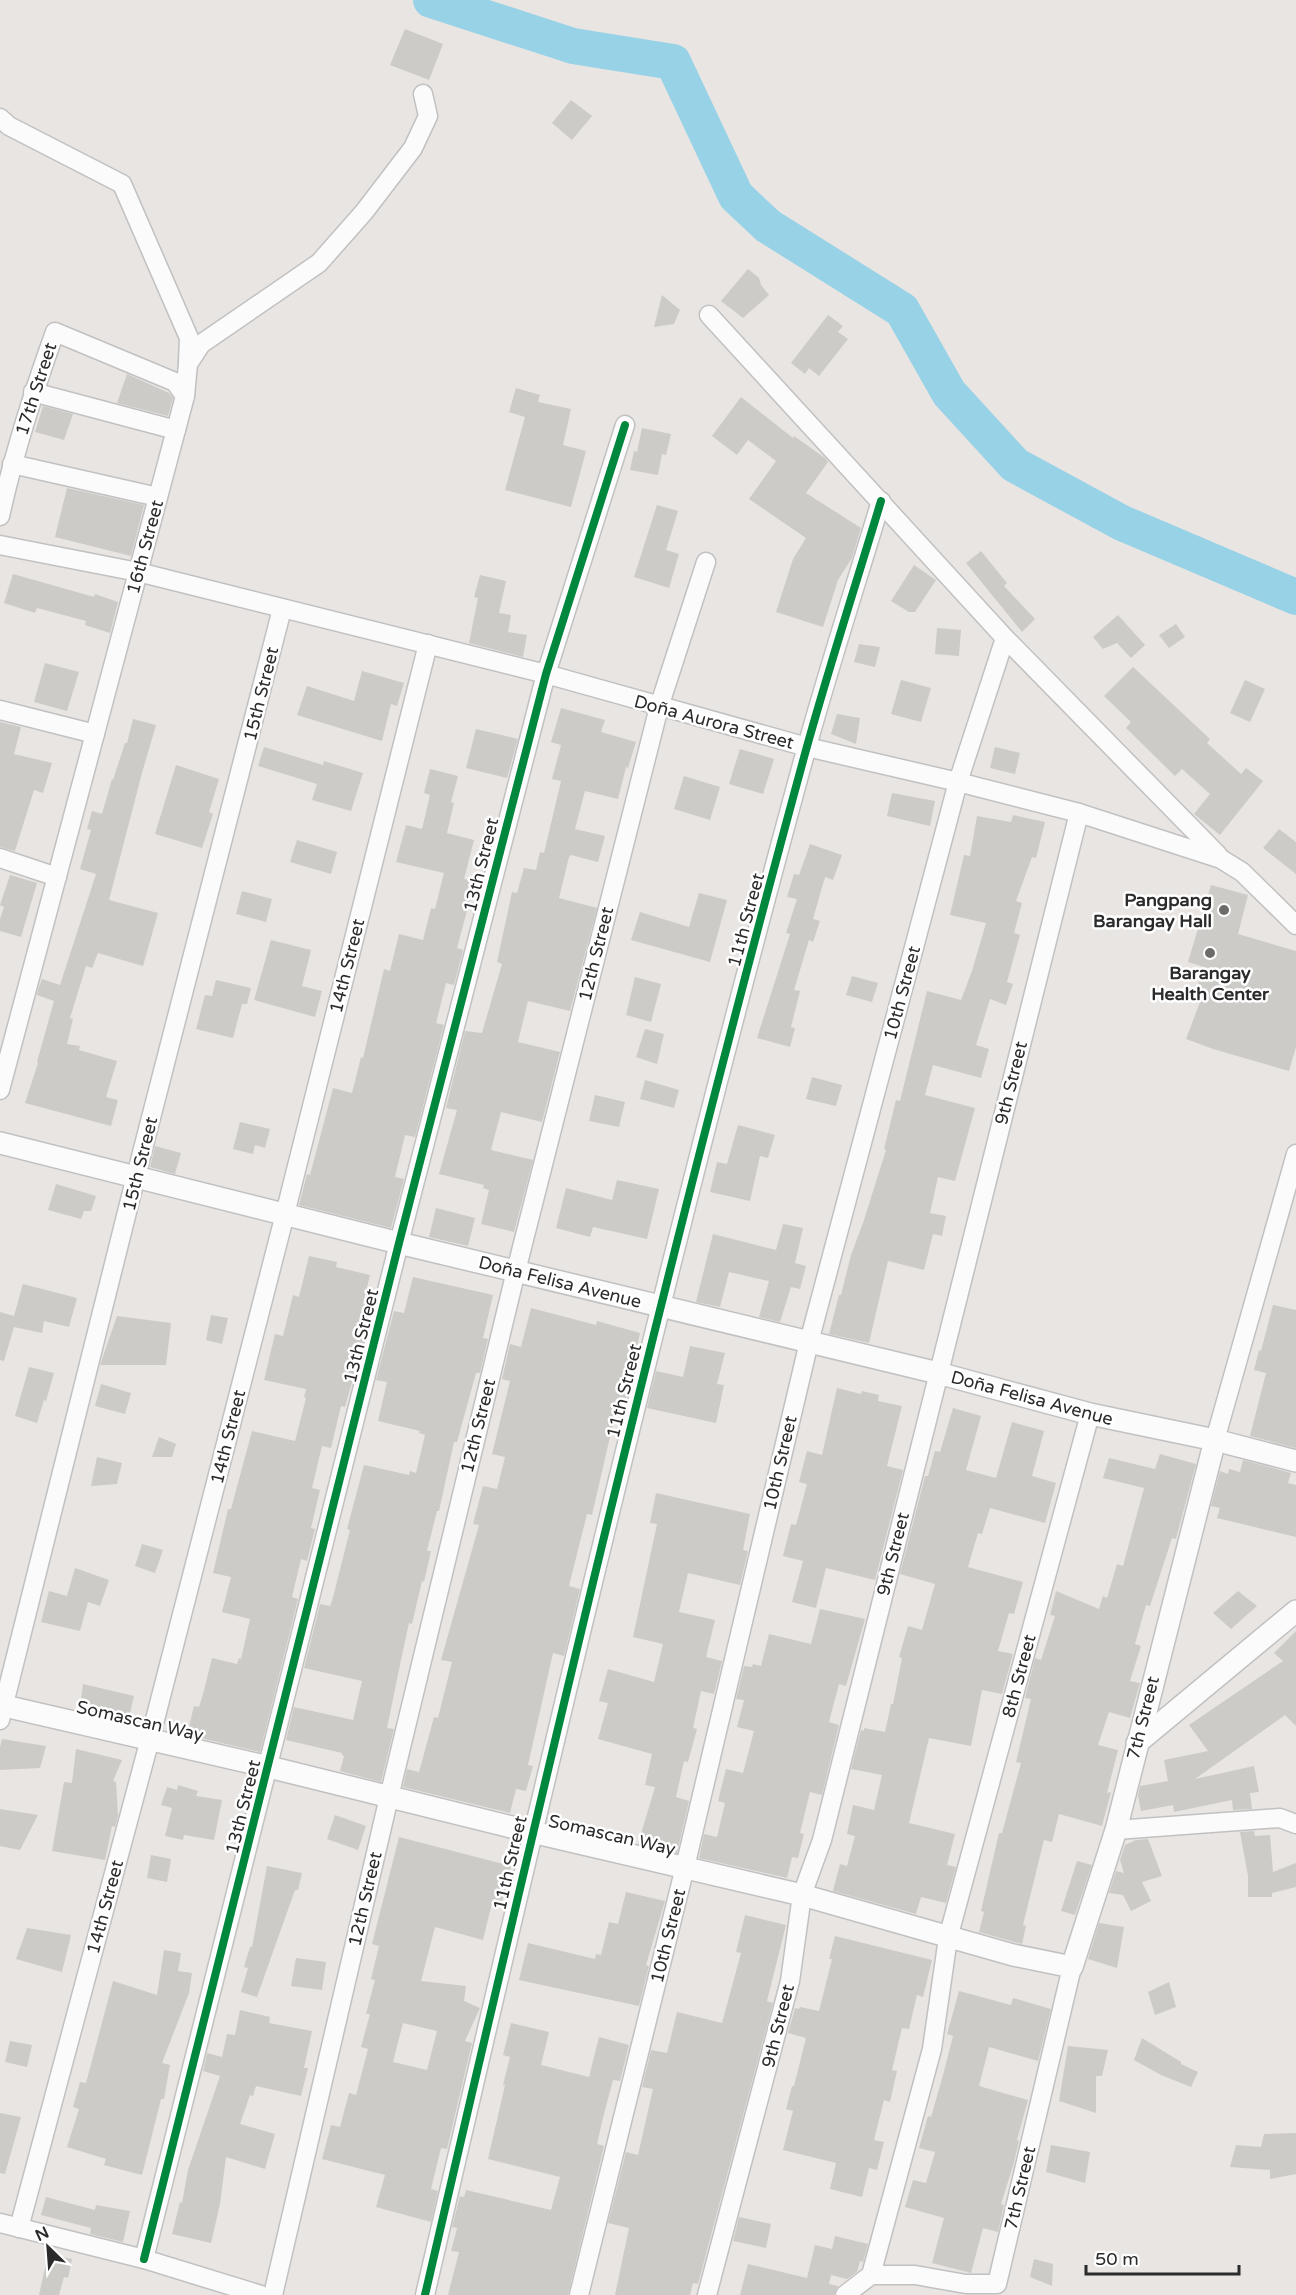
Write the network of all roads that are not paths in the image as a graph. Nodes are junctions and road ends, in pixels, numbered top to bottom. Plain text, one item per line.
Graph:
1 (423, 94) dead end
2 (0, 118) edge
3 (709, 315) dead end
4 (188, 364) junction
5 (33, 392) junction
6 (185, 396) junction
7 (625, 425) dead end
8 (176, 430) junction
9 (12, 464) junction
10 (158, 497) junction
11 (881, 501) junction
12 (0, 516) edge
13 (0, 544) edge
14 (706, 562) dead end
15 (138, 572) junction
16 (282, 609) junction
17 (1005, 638) junction
18 (428, 644) junction
19 (546, 674) junction
20 (659, 707) junction
21 (0, 710) edge
22 (95, 734) junction
23 (807, 747) junction
24 (958, 782) junction
25 (1078, 813) junction
26 (0, 858) edge
27 (1221, 859) junction
28 (57, 878) junction
29 (1296, 925) edge
30 (0, 1090) edge
31 (0, 1143) edge
32 (1296, 1154) edge
33 (136, 1176) junction
34 (285, 1214) junction
35 (399, 1243) junction
36 (516, 1271) junction
37 (660, 1306) junction
38 (809, 1342) junction
39 (938, 1373) junction
40 (1090, 1414) junction
41 (1215, 1440) junction
42 (1296, 1461) edge
43 (1296, 1611) edge
44 (1, 1711) edge
45 (150, 1739) junction
46 (1137, 1743) junction
47 (269, 1767) junction
48 (389, 1797) junction
49 (1296, 1824) edge
50 (1116, 1830) junction
51 (532, 1833) junction
52 (685, 1866) junction
53 (802, 1895) junction
54 (948, 1938) junction
55 (1072, 1967) junction
56 (0, 2223) edge
57 (19, 2228) junction
58 (144, 2259) junction
59 (871, 2275) junction
60 (261, 2295) edge
61 (273, 2295) edge
62 (424, 2295) edge
63 (579, 2295) edge
64 (707, 2295) edge
65 (845, 2295) edge

1 - 4 street
2 - 4 street, 16th Street
3 - 11 street
4 - 6 street, 16th Street
5 - 6 street, 17th Street
5 - 8 street
5 - 9 street, 17th Street
6 - 8 street, 16th Street
7 - 19 street, 13th Street
8 - 10 street, 16th Street
9 - 10 street
9 - 12 street, 17th Street
10 - 15 street, 16th Street
11 - 17 street
11 - 23 street, 11th Street
13 - 15 street, Doña Aurora Street
14 - 20 street, 12th Street
15 - 16 street, Doña Aurora Street
15 - 22 street, 16th Street
16 - 18 street, Doña Aurora Street
16 - 33 street, 15th Street
17 - 24 street, 10th Street
17 - 27 street
18 - 19 street, Doña Aurora Street
18 - 34 street, 14th Street
19 - 20 street, Doña Aurora Street
19 - 35 street, 13th Street
20 - 23 street, Doña Aurora Street
20 - 36 street, 12th Street
21 - 22 street
22 - 28 street, 16th Street
23 - 24 street, Doña Aurora Street
23 - 37 street, 11th Street
24 - 25 street, Doña Aurora Street
24 - 38 street, 10th Street
25 - 27 street, Doña Aurora Street
25 - 39 street, 9th Street
26 - 28 street
27 - 29 street, Doña Aurora Street
28 - 30 street, 16th Street
31 - 33 street, Doña Felisa Avenue
32 - 41 street, 7th Street
33 - 34 street, Doña Felisa Avenue
33 - 44 street, 15th Street
34 - 35 street, Doña Felisa Avenue
34 - 45 street, 14th Street
35 - 36 street, Doña Felisa Avenue
35 - 47 street, 13th Street
36 - 37 street, Doña Felisa Avenue
36 - 48 street, 12th Street
37 - 38 street, Doña Felisa Avenue
37 - 51 street, 11th Street
38 - 39 street, Doña Felisa Avenue
38 - 52 street, 10th Street
39 - 40 street, Doña Felisa Avenue
39 - 53 street, 9th Street
40 - 41 street, Doña Felisa Avenue
40 - 54 street, 8th Street
41 - 42 street, Doña Felisa Avenue
41 - 46 street, 7th Street
43 - 46 street
44 - 45 street, Somascan Way
45 - 47 street, Somascan Way
45 - 57 street, 14th Street
46 - 50 street, 7th Street
47 - 48 street, Somascan Way
47 - 58 street, 13th Street
48 - 51 street, Somascan Way
48 - 61 street, 12th Street
49 - 50 street
50 - 55 street, 7th Street
51 - 52 street, Somascan Way
51 - 62 street, 11th Street
52 - 53 street, Somascan Way
52 - 63 street, 10th Street
53 - 54 street, Somascan Way
53 - 64 street, 9th Street
54 - 55 street, Somascan Way
54 - 59 street, 8th Street
55 - 59 street, 7th Street
56 - 57 street
57 - 58 street
58 - 60 street
59 - 65 street

